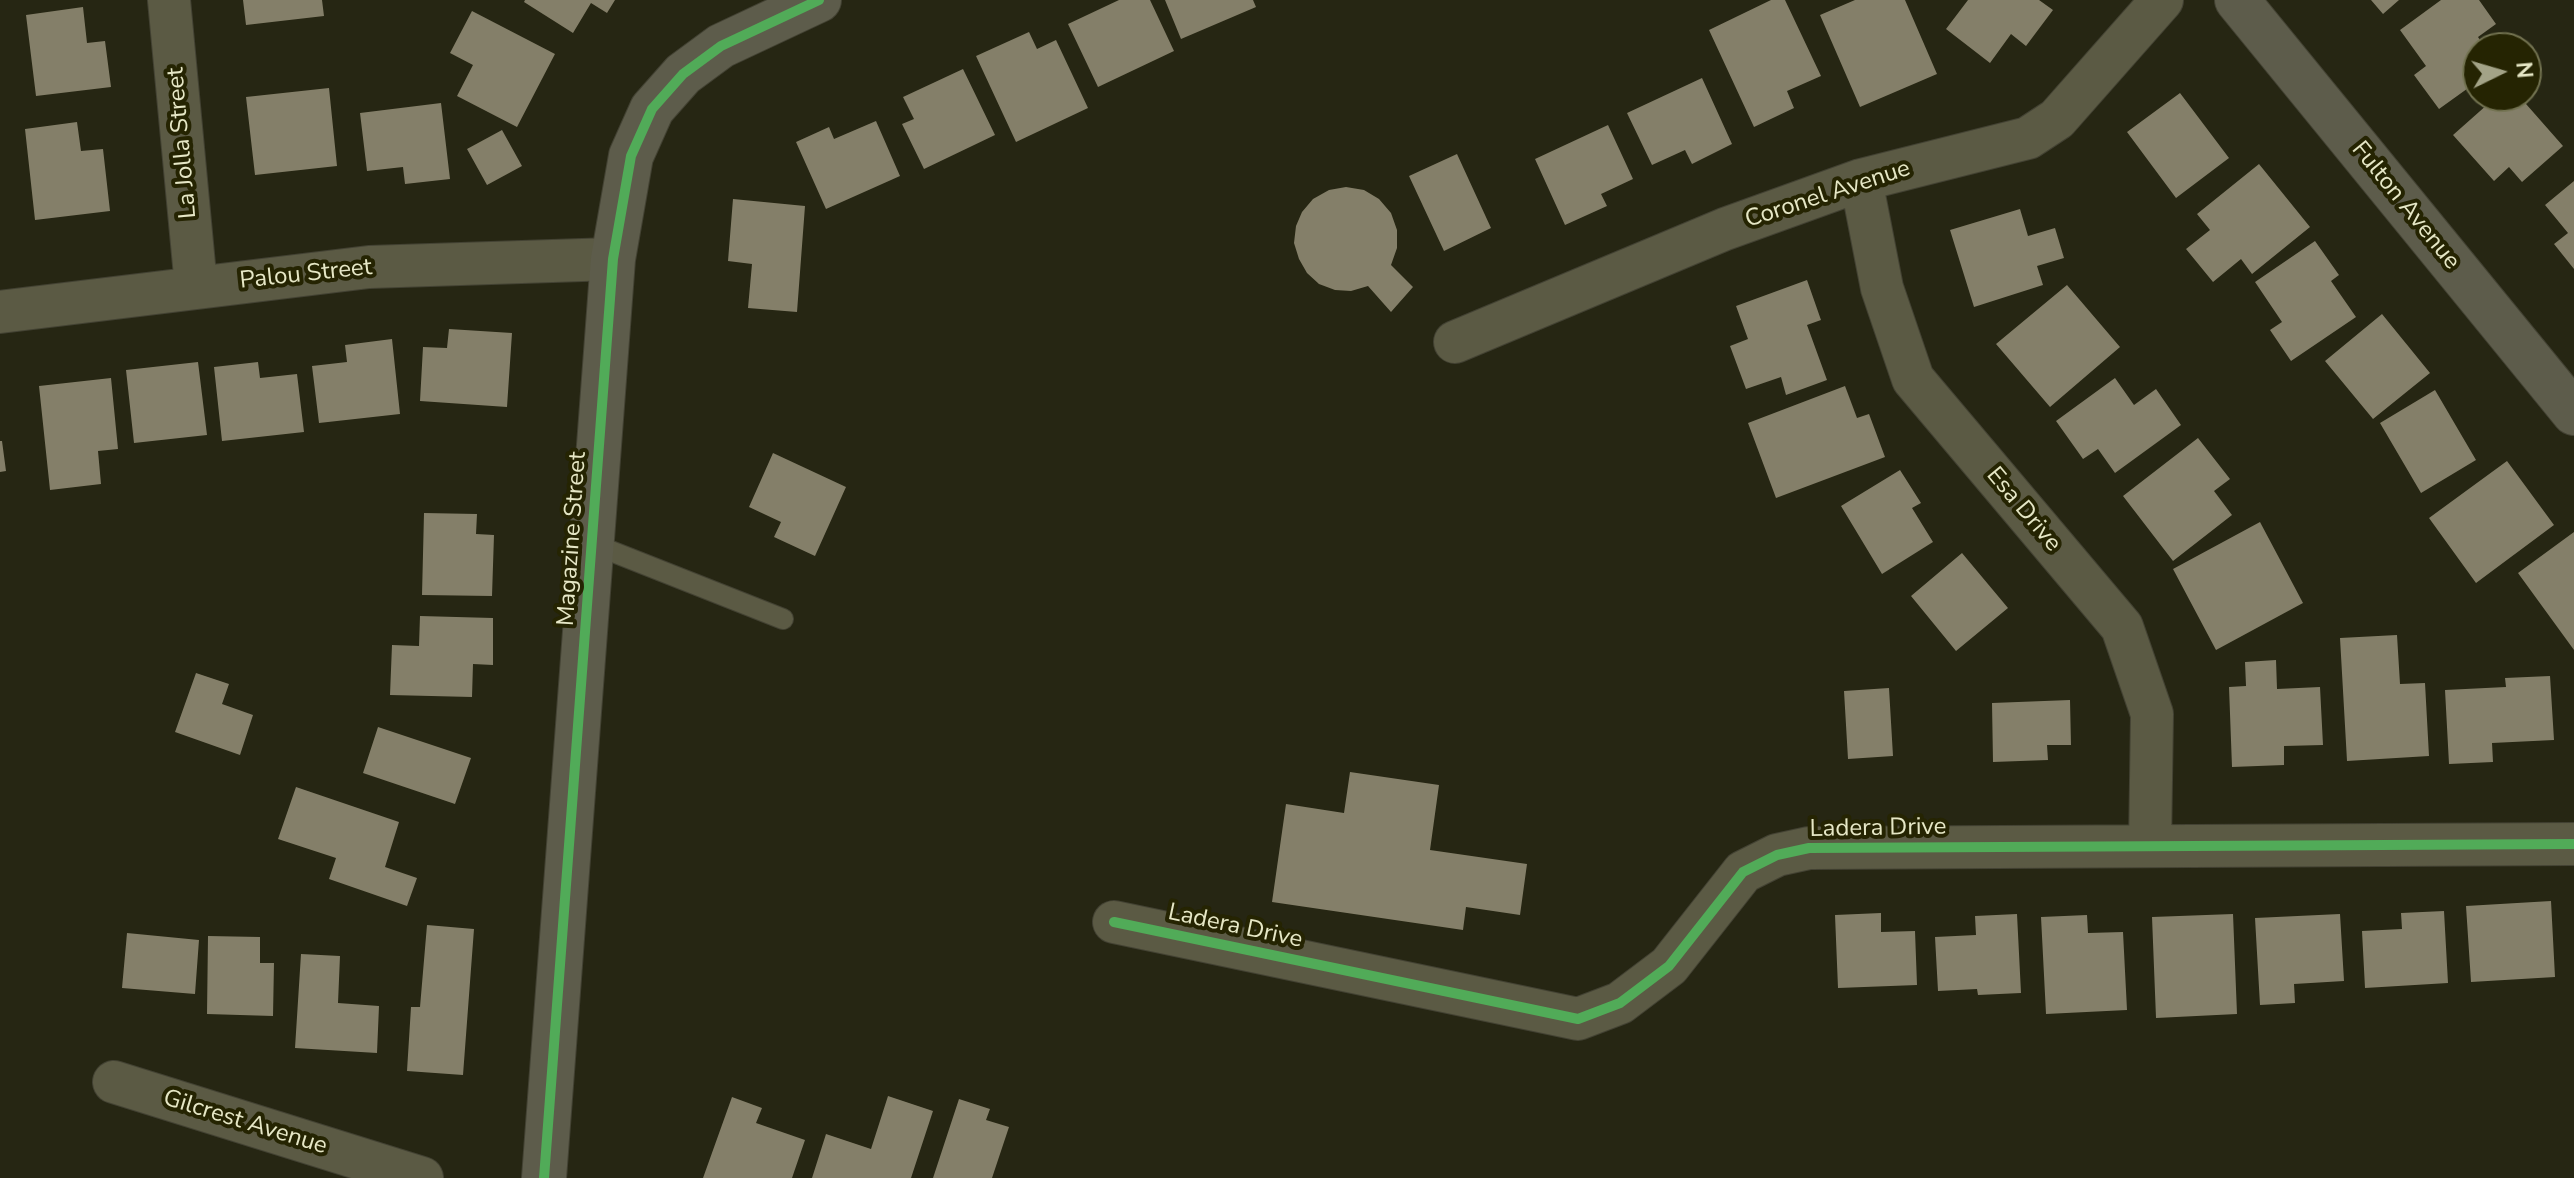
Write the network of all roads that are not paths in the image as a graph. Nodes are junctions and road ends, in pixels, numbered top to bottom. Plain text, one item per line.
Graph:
1 (169, 0) edge
2 (819, 0) edge
3 (2162, 0) edge
4 (2237, 0) edge
5 (1861, 180) junction
6 (613, 259) junction
7 (196, 286) junction
8 (0, 312) edge
9 (1455, 342) dead end
10 (2574, 413) edge
11 (593, 544) junction
12 (783, 619) dead end
13 (2574, 844) edge
14 (2150, 846) junction
15 (1114, 922) dead end
16 (114, 1082) dead end
17 (422, 1178) edge
18 (544, 1178) edge

1 - 7 street, La Jolla Street
2 - 6 street, Magazine Street
3 - 5 street, Coronel Avenue
4 - 10 street, Fulton Avenue
5 - 9 street, Coronel Avenue
5 - 14 street, Esa Drive
6 - 7 street, Palou Street
6 - 11 street, Magazine Street
7 - 8 street, Palou Street
11 - 12 lane
11 - 18 street, Magazine Street
13 - 14 street, Ladera Drive
14 - 15 street, Ladera Drive
16 - 17 street, Gilcrest Avenue

